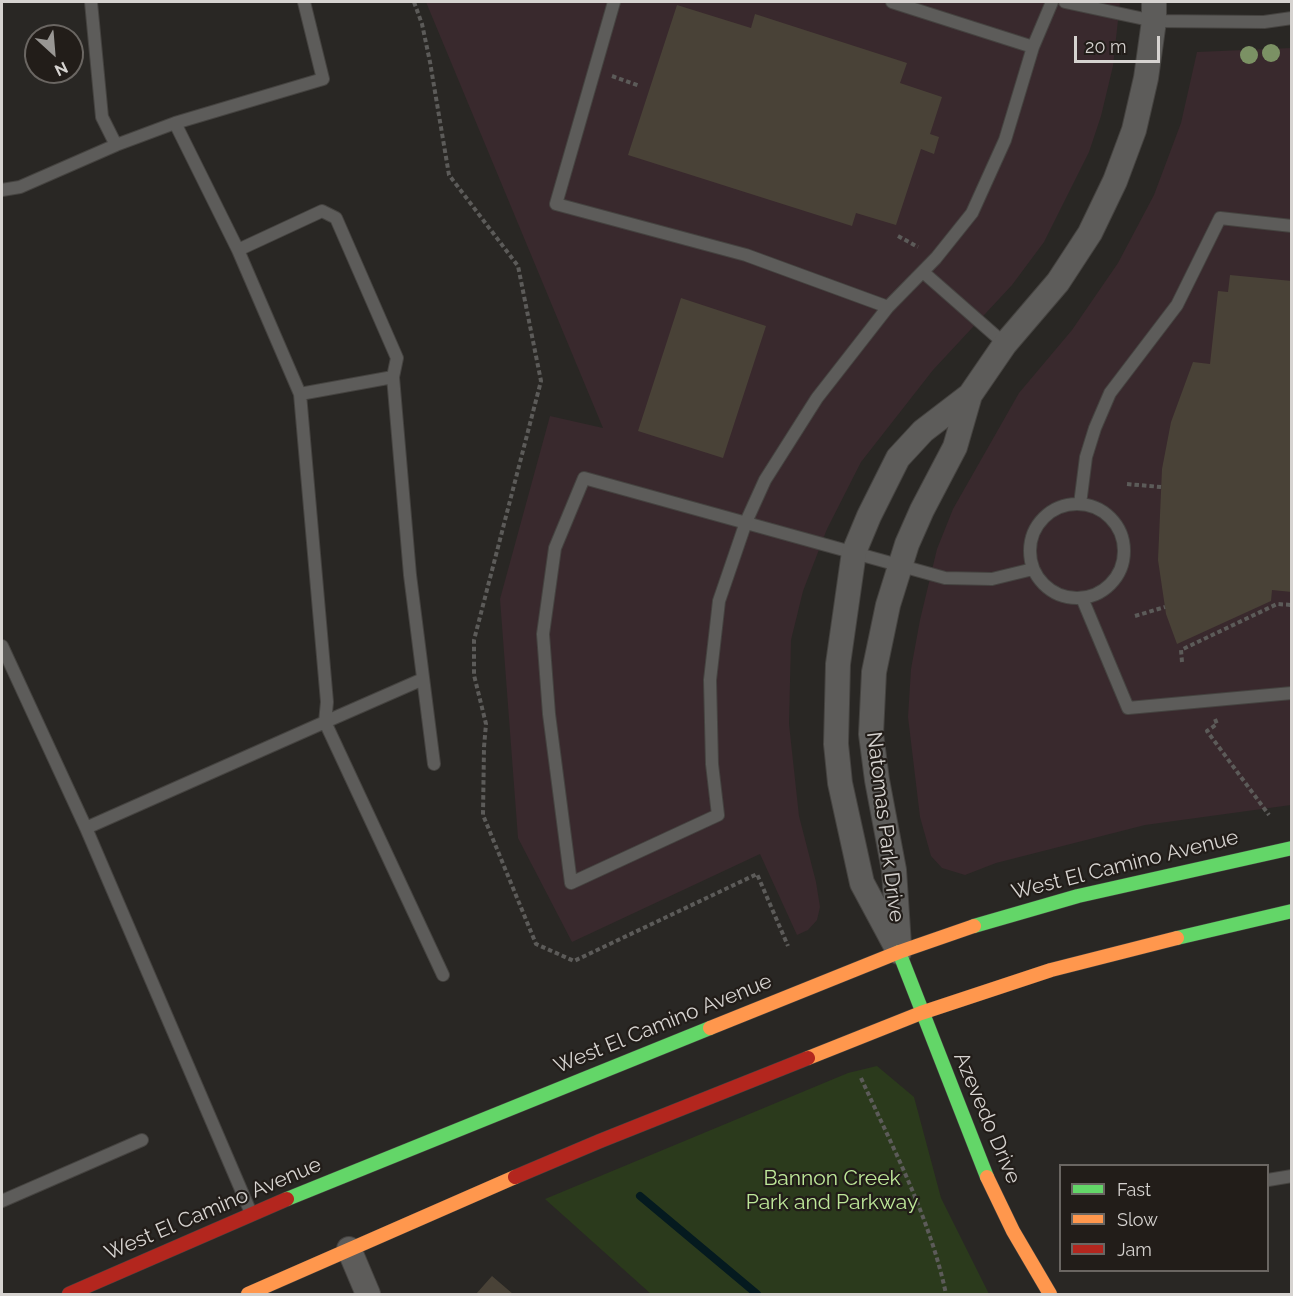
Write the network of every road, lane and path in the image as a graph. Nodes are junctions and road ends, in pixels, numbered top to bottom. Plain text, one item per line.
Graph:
1 (91, 2) edge
2 (304, 2) edge
3 (414, 2) edge
4 (614, 2) edge
5 (892, 2) edge
6 (1052, 2) edge
7 (1065, 2) edge
8 (1154, 11) edge
9 (1292, 18) edge
10 (1034, 47) junction
11 (608, 75) dead end
12 (640, 86) dead end
13 (175, 123) junction
14 (116, 145) junction
15 (2, 190) edge
16 (1292, 226) edge
17 (898, 236) dead end
18 (918, 247) dead end
19 (238, 250) junction
20 (923, 272) junction
21 (888, 308) junction
22 (1005, 344) junction
23 (393, 377) junction
24 (300, 394) junction
25 (970, 395) junction
26 (1127, 484) dead end
27 (1161, 487) dead end
28 (1080, 504) junction
29 (746, 522) junction
30 (854, 552) junction
31 (899, 565) junction
32 (1032, 568) junction
33 (1082, 598) junction
34 (1292, 606) edge
35 (1165, 607) dead end
36 (1135, 616) dead end
37 (2, 646) edge
38 (1182, 662) dead end
39 (423, 679) junction
40 (1292, 693) edge
41 (1214, 718) dead end
42 (324, 722) junction
43 (434, 764) dead end
44 (1269, 815) dead end
45 (86, 828) junction
46 (1292, 848) edge
47 (1292, 911) edge
48 (788, 946) dead end
49 (899, 952) junction
50 (443, 975) dead end
51 (921, 1013) junction
52 (861, 1078) dead end
53 (142, 1140) dead end
54 (1292, 1176) edge
55 (1269, 1180) edge
56 (2, 1201) edge
57 (252, 1213) junction
58 (349, 1249) junction
59 (69, 1294) edge
60 (248, 1294) edge
61 (368, 1294) edge
62 (946, 1294) edge
63 (1050, 1294) edge

1 - 14 lane
2 - 13 lane
3 - 48 path
4 - 21 lane
5 - 10 lane
6 - 10 lane
7 - 8 lane
8 - 9 lane
8 - 22 street, Natomas Park Drive
10 - 20 lane
11 - 12 path
13 - 14 lane
13 - 19 lane
14 - 15 lane
16 - 28 lane
17 - 18 path
19 - 23 lane
19 - 24 lane
20 - 21 lane
20 - 22 lane
21 - 29 lane
22 - 25 street, Natomas Park Drive
23 - 24 lane
23 - 39 lane
24 - 42 lane
25 - 30 street, Natomas Park Drive
25 - 31 street, Natomas Park Drive
26 - 27 path
28 - 32 lane
28 - 33 lane
29 - 29 lane
29 - 30 lane
30 - 31 lane
30 - 49 street, Natomas Park Drive
31 - 32 lane
31 - 49 street, Natomas Park Drive
32 - 33 lane
33 - 40 lane
34 - 38 path
35 - 36 path
37 - 45 lane
39 - 42 lane
39 - 43 lane
41 - 44 path
42 - 45 lane
42 - 50 lane
45 - 57 lane
46 - 49 main road, West El Camino Avenue
47 - 51 main road
49 - 51 main road, Azevedo Drive
49 - 57 main road, West El Camino Avenue
51 - 58 main road
51 - 63 main road, Azevedo Drive
52 - 62 path
53 - 56 lane
54 - 55 lane
57 - 59 main road, West El Camino Avenue
58 - 60 main road
58 - 61 street

